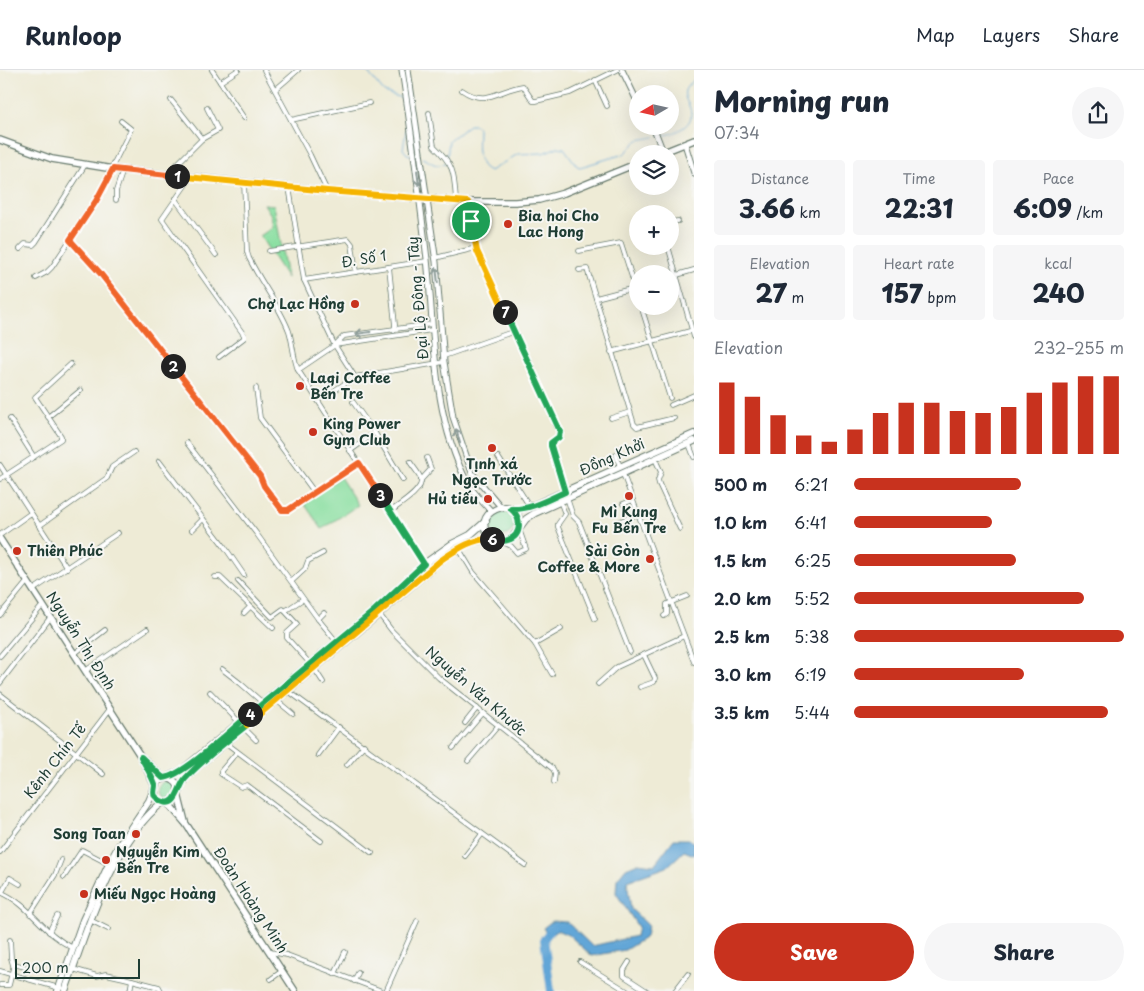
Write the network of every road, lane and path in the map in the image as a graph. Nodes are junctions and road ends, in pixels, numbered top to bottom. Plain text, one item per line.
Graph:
1 (212, 70) edge
2 (238, 70) edge
3 (264, 70) edge
4 (298, 70) edge
5 (402, 70) edge
6 (408, 70) edge
7 (616, 70) edge
8 (622, 70) edge
9 (595, 80) junction
10 (220, 82) junction
11 (629, 85) edge
12 (275, 90) junction
13 (462, 90) dead end
14 (170, 100) dead end
15 (369, 103) dead end
16 (607, 106) dead end
17 (207, 108) dead end
18 (429, 113) dead end
19 (244, 118) dead end
20 (291, 120) junction
21 (122, 121) dead end
22 (202, 139) junction
23 (0, 140) edge
24 (694, 140) edge
25 (685, 144) junction
26 (679, 146) edge
27 (85, 165) junction
28 (629, 167) edge
29 (112, 169) junction
30 (123, 170) junction
31 (694, 173) edge
32 (183, 177) junction
33 (191, 177) junction
34 (244, 182) junction
35 (291, 187) junction
36 (327, 191) junction
37 (420, 198) junction
38 (175, 199) junction
39 (427, 199) junction
40 (116, 200) dead end
41 (456, 201) junction
42 (468, 202) junction
43 (70, 240) junction
44 (299, 246) junction
45 (476, 248) junction
46 (20, 249) dead end
47 (269, 250) dead end
48 (579, 251) dead end
49 (216, 255) dead end
50 (435, 258) junction
51 (427, 261) junction
52 (629, 266) edge
53 (389, 267) junction
54 (579, 270) dead end
55 (694, 270) edge
56 (356, 272) junction
57 (679, 274) edge
58 (36, 278) dead end
59 (304, 280) junction
60 (679, 285) edge
61 (629, 289) edge
62 (596, 298) junction
63 (644, 315) edge
64 (432, 324) junction
65 (394, 329) junction
66 (432, 330) junction
67 (693, 330) edge
68 (515, 331) junction
69 (392, 336) junction
70 (694, 337) edge
71 (651, 341) junction
72 (335, 345) junction
73 (611, 352) junction
74 (219, 357) dead end
75 (444, 359) junction
76 (435, 363) junction
77 (71, 364) dead end
78 (298, 370) junction
79 (355, 377) junction
80 (256, 388) dead end
81 (81, 390) dead end
82 (335, 390) dead end
83 (694, 395) edge
84 (670, 398) dead end
85 (353, 402) dead end
86 (671, 405) dead end
87 (630, 412) junction
88 (48, 417) junction
89 (611, 418) dead end
90 (674, 418) dead end
91 (10, 419) dead end
92 (375, 434) junction
93 (694, 434) edge
94 (691, 442) edge
95 (187, 443) dead end
96 (134, 452) dead end
97 (350, 452) junction
98 (616, 455) dead end
99 (34, 457) junction
100 (498, 457) dead end
101 (694, 457) edge
102 (427, 458) dead end
103 (655, 459) junction
104 (159, 461) dead end
105 (410, 462) dead end
106 (359, 463) junction
107 (0, 466) edge
108 (622, 471) junction
109 (6, 475) junction
110 (0, 479) edge
111 (403, 480) dead end
112 (421, 480) junction
113 (315, 492) junction
114 (566, 495) junction
115 (633, 500) junction
116 (560, 501) junction
117 (623, 504) dead end
118 (500, 507) junction
119 (530, 507) junction
120 (511, 509) junction
121 (391, 511) junction
122 (491, 511) junction
123 (31, 513) junction
124 (638, 514) junction
125 (203, 519) junction
126 (486, 521) junction
127 (618, 522) dead end
128 (39, 526) junction
129 (519, 529) junction
130 (680, 529) dead end
131 (192, 530) dead end
132 (118, 533) dead end
133 (0, 535) edge
134 (0, 539) edge
135 (498, 540) junction
136 (4, 547) junction
137 (459, 549) junction
138 (0, 552) edge
139 (323, 553) dead end
140 (424, 564) junction
141 (67, 568) junction
142 (244, 576) dead end
143 (215, 577) dead end
144 (292, 581) junction
145 (27, 582) junction
146 (238, 582) dead end
147 (33, 590) junction
148 (687, 596) dead end
149 (303, 599) junction
150 (672, 602) junction
151 (42, 605) junction
152 (250, 607) junction
153 (286, 611) junction
154 (244, 613) dead end
155 (324, 613) dead end
156 (379, 614) junction
157 (0, 615) edge
158 (664, 616) dead end
159 (50, 618) junction
160 (318, 619) junction
161 (595, 619) dead end
162 (273, 628) dead end
163 (147, 629) dead end
164 (561, 629) dead end
165 (105, 630) dead end
166 (684, 636) junction
167 (336, 641) junction
168 (535, 644) junction
169 (630, 652) dead end
170 (74, 654) junction
171 (644, 655) junction
172 (0, 656) edge
173 (694, 662) edge
174 (312, 666) junction
175 (222, 669) dead end
176 (85, 671) junction
177 (552, 674) dead end
178 (323, 682) dead end
179 (0, 683) edge
180 (598, 684) dead end
181 (640, 687) dead end
182 (287, 690) junction
183 (210, 692) dead end
184 (0, 694) edge
185 (276, 700) junction
186 (264, 703) junction
187 (477, 708) junction
188 (110, 709) junction
189 (483, 713) junction
190 (293, 714) dead end
191 (465, 723) dead end
192 (242, 725) junction
193 (498, 726) junction
194 (338, 727) junction
195 (256, 740) dead end
196 (226, 743) junction
197 (364, 746) junction
198 (453, 748) dead end
199 (77, 752) junction
200 (237, 752) junction
201 (318, 755) dead end
202 (141, 757) junction
203 (468, 761) dead end
204 (347, 765) dead end
205 (103, 774) dead end
206 (165, 778) junction
207 (554, 782) dead end
208 (155, 788) junction
209 (178, 791) junction
210 (165, 802) junction
211 (186, 824) junction
212 (135, 827) junction
213 (482, 834) junction
214 (322, 841) dead end
215 (0, 852) edge
216 (372, 853) dead end
217 (465, 856) dead end
218 (61, 860) dead end
219 (109, 864) junction
220 (525, 865) dead end
221 (64, 878) dead end
222 (20, 884) dead end
223 (1, 892) edge
224 (30, 914) junction
225 (57, 916) dead end
226 (87, 921) junction
227 (417, 921) dead end
228 (108, 929) dead end
229 (49, 932) junction
230 (10, 940) dead end
231 (73, 948) junction
232 (270, 952) junction
233 (345, 952) dead end
234 (580, 962) dead end
235 (629, 962) dead end
236 (13, 965) junction
237 (25, 968) dead end
238 (73, 968) junction
239 (0, 971) edge
240 (282, 971) junction
241 (358, 973) dead end
242 (11, 974) junction
243 (335, 974) junction
244 (688, 974) dead end
245 (270, 978) dead end
246 (132, 980) junction
247 (354, 981) junction
248 (0, 985) edge
249 (60, 990) edge
250 (130, 991) edge
251 (161, 991) edge
252 (295, 991) edge
253 (382, 991) edge
254 (386, 991) edge
255 (627, 991) edge
256 (647, 991) edge
257 (675, 991) edge

1 - 10 street
2 - 10 street
3 - 12 street
4 - 12 street
5 -> 37 street, Đại Lộ Đông - Tây
6 - 39 street, Đại Lộ Đông - Tây
7 - 9 street
8 - 11 street
9 - 13 street
9 - 16 street
10 - 19 street
12 - 20 street
14 - 22 street
15 - 20 street
17 - 22 street
18 - 41 street
20 - 36 street
21 - 29 street
22 - 32 street
23 - 27 main road
24 - 25 main road
25 - 26 main road
25 - 31 street
27 - 29 main road
27 - 46 street
28 - 42 main road
29 - 30 main road
29 - 43 street
30 - 32 main road
30 - 40 street
32 - 33 main road
33 - 34 main road
33 - 38 street
34 - 35 main road
34 - 78 street
35 - 36 main road
35 - 44 street
36 - 37 main road
37 - 39 main road
37 - 51 street, Đại Lộ Đông - Tây
38 - 49 street
38 - 74 street
39 - 41 main road
39 - 50 street, Đại Lộ Đông - Tây
41 - 42 main road
42 - 45 street
43 - 58 street
43 - 113 street
44 - 47 street
44 - 56 street
44 - 59 street
45 - 50 street
45 - 68 street
48 - 52 street
75 -> 50 street, Đại Lộ Đông - Tây
51 - 53 street, Đ. Số 1
51 - 64 street, Đại Lộ Đông - Tây
53 - 56 street, Đ. Số 1
53 - 65 street
54 - 62 street
55 - 57 street
56 - 59 street, Đ. Số 1
59 - 72 street
60 - 67 street
61 - 62 street
62 - 73 street
63 - 71 street
64 - 65 street
64 - 66 street, Đại Lộ Đông - Tây
65 - 69 street
65 -> 72 street
66 - 69 street
66 - 76 street, Đại Lộ Đông - Tây
67 - 70 street
67 - 71 street
68 - 75 street
68 - 114 street
69 - 72 street
71 - 73 street
71 - 84 street
72 - 78 street
72 - 79 street
73 - 87 street
75 - 76 street
118 -> 75 street, Đại Lộ Đông - Tây
76 - 79 street
76 - 122 street, Đại Lộ Đông - Tây
77 - 88 street
78 - 97 street
79 - 82 street
80 - 113 street
81 - 88 street
83 - 86 street
85 - 92 street
87 - 89 street
87 - 90 street
88 - 99 street
91 - 99 street
92 - 97 street
92 - 111 street
93 - 108 main road, Đồng Khởi
94 - 101 street
94 - 103 main road, Đồng Khởi
95 - 144 street
96 - 128 street
97 - 106 street
98 - 108 street
99 - 109 street
100 - 119 street
102 - 112 street
103 - 108 main road, Đồng Khởi
103 - 130 street
104 - 125 street
105 - 112 street
106 - 113 street
106 - 121 street
107 - 109 street
108 - 114 main road, Đồng Khởi
108 - 115 street
109 - 110 street
109 - 123 street
112 - 121 street
114 - 116 main road, Đồng Khởi
114 - 119 main road, Đồng Khởi
114 - 169 street
115 - 117 street
115 - 124 street
116 - 129 main road, Đồng Khởi
116 - 161 street
118 - 120 main road
118 - 122 main road
119 - 120 main road, Đồng Khởi
120 - 129 main road
121 - 140 street
122 - 126 main road
123 - 128 street
123 - 133 street
124 - 127 street
124 - 150 street
125 - 131 street
125 - 142 street
126 - 135 main road
126 - 140 main road
128 - 141 street
129 - 135 main road
129 - 135 street
132 - 141 street
134 - 136 main road, Nguyễn Thị Định
135 - 137 main road
136 - 138 street
136 - 145 main road, Nguyễn Thị Định
137 - 156 main road
137 - 168 street
139 - 144 street
140 - 167 main road
141 - 147 street
143 - 152 street
144 - 149 street
145 - 147 main road, Nguyễn Thị Định
145 - 157 street
146 - 153 street
147 - 151 main road, Nguyễn Thị Định
148 - 150 street
149 - 153 street
149 - 160 street
150 - 158 street
150 - 166 street
151 - 159 main road, Nguyễn Thị Định
151 - 172 street
152 - 154 street
152 - 162 street
153 - 174 street
155 - 160 street
156 - 174 main road
156 - 187 street, Nguyễn Văn Khước
159 - 170 main road, Nguyễn Thị Định
159 - 179 street
160 - 167 street
163 - 176 street
164 - 168 street
165 - 170 street
166 - 171 street
166 - 173 street
167 - 174 main road
168 - 177 street
170 - 176 main road, Nguyễn Thị Định
171 - 180 street
171 - 181 street
174 - 178 street
174 - 182 main road
174 - 186 main road
175 - 186 street
176 - 188 main road, Nguyễn Thị Định
182 - 185 main road
182 - 194 street
183 - 192 street
184 - 199 street
185 - 190 street
185 - 192 main road
186 - 192 main road
187 - 189 street, Nguyễn Văn Khước
187 - 191 street
188 - 199 street, Kênh Chín Tế
188 - 202 main road, Nguyễn Thị Định
189 - 193 street, Nguyễn Văn Khước
189 - 198 street
192 - 195 street
192 - 196 main road
192 - 206 main road
193 - 203 street
193 - 207 street, Nguyễn Văn Khước
194 - 197 street
194 - 201 street
196 - 200 street
196 - 209 main road
197 - 204 street
197 - 213 street
199 - 205 street
199 - 215 street, Kênh Chín Tế
200 - 214 street
200 - 216 street
202 - 206 main road, Nguyễn Thị Định
202 - 208 main road, Nguyễn Thị Định
206 - 208 main road
206 - 209 main road
208 - 210 main road
208 - 212 main road
209 - 210 main road
209 - 211 main road, Đoàn Hoàng Minh
210 - 211 main road, Đoàn Hoàng Minh
210 - 212 main road
211 - 232 main road, Đoàn Hoàng Minh
212 - 219 main road
212 - 226 main road
213 - 217 street
213 - 220 street
218 - 224 street
219 - 221 street
219 - 226 main road
222 - 223 street
223 - 224 street
224 - 229 street
225 - 229 street
226 - 228 street
226 - 231 main road
226 - 238 main road
227 - 254 street
229 - 231 street
230 - 236 street
231 - 249 main road
232 - 240 main road, Đoàn Hoàng Minh
232 - 243 street
233 - 243 street
234 - 255 street
235 - 256 street
236 - 237 street
236 - 242 street
238 - 246 street
238 - 249 main road
239 - 242 street
240 - 245 street
240 - 252 main road, Đoàn Hoàng Minh
241 - 247 street
242 - 248 street
242 - 249 street
243 - 247 street
244 - 257 street
246 - 250 street
246 - 251 street
247 - 253 street

